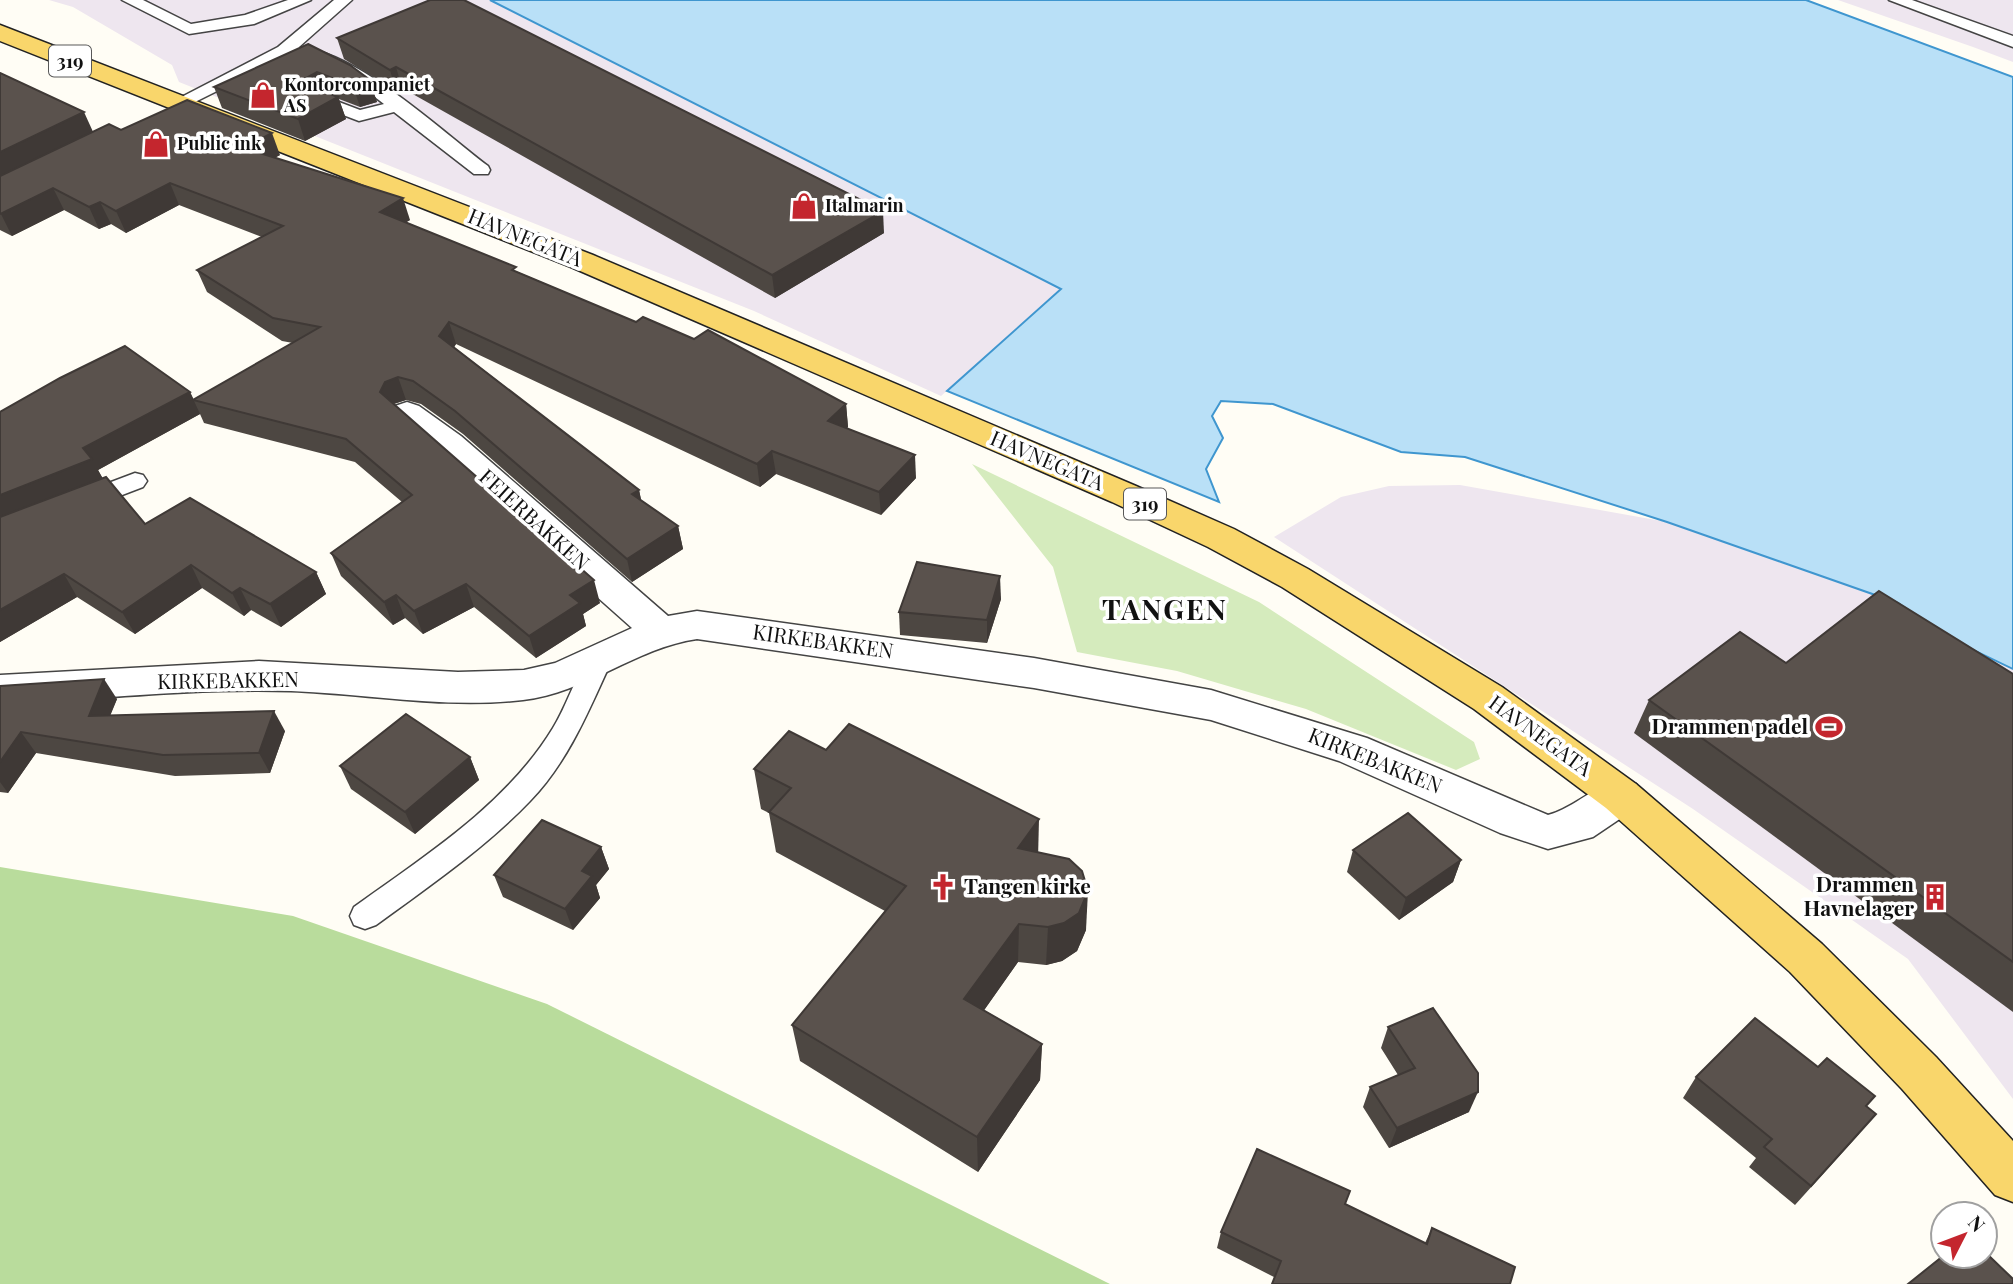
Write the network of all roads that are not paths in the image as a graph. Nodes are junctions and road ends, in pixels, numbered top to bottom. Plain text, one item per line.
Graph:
1 (130, 0) edge
2 (303, 0) edge
3 (344, 0) edge
4 (1897, 0) edge
5 (3, 36) edge
6 (2013, 42) edge
7 (284, 51) junction
8 (323, 101) edge
9 (396, 106) junction
10 (163, 111) junction
11 (481, 170) dead end
12 (407, 413) edge
13 (135, 481) dead end
14 (61, 510) edge
15 (659, 630) junction
16 (598, 662) junction
17 (0, 690) edge
18 (1621, 796) junction
19 (365, 916) dead end
20 (2008, 1166) edge

1 - 2 lane
3 - 7 lane
4 - 6 lane
5 - 10 main road, HAVNEGATA / 319
7 - 9 lane
7 - 10 lane
8 - 9 lane
9 - 11 lane
10 - 18 main road, HAVNEGATA / 319
12 - 15 street, FEIERBAKKEN
13 - 14 lane
15 - 16 street, KIRKEBAKKEN
15 - 18 street, KIRKEBAKKEN
16 - 17 street, KIRKEBAKKEN
16 - 19 lane
18 - 20 main road, HAVNEGATA / 319

